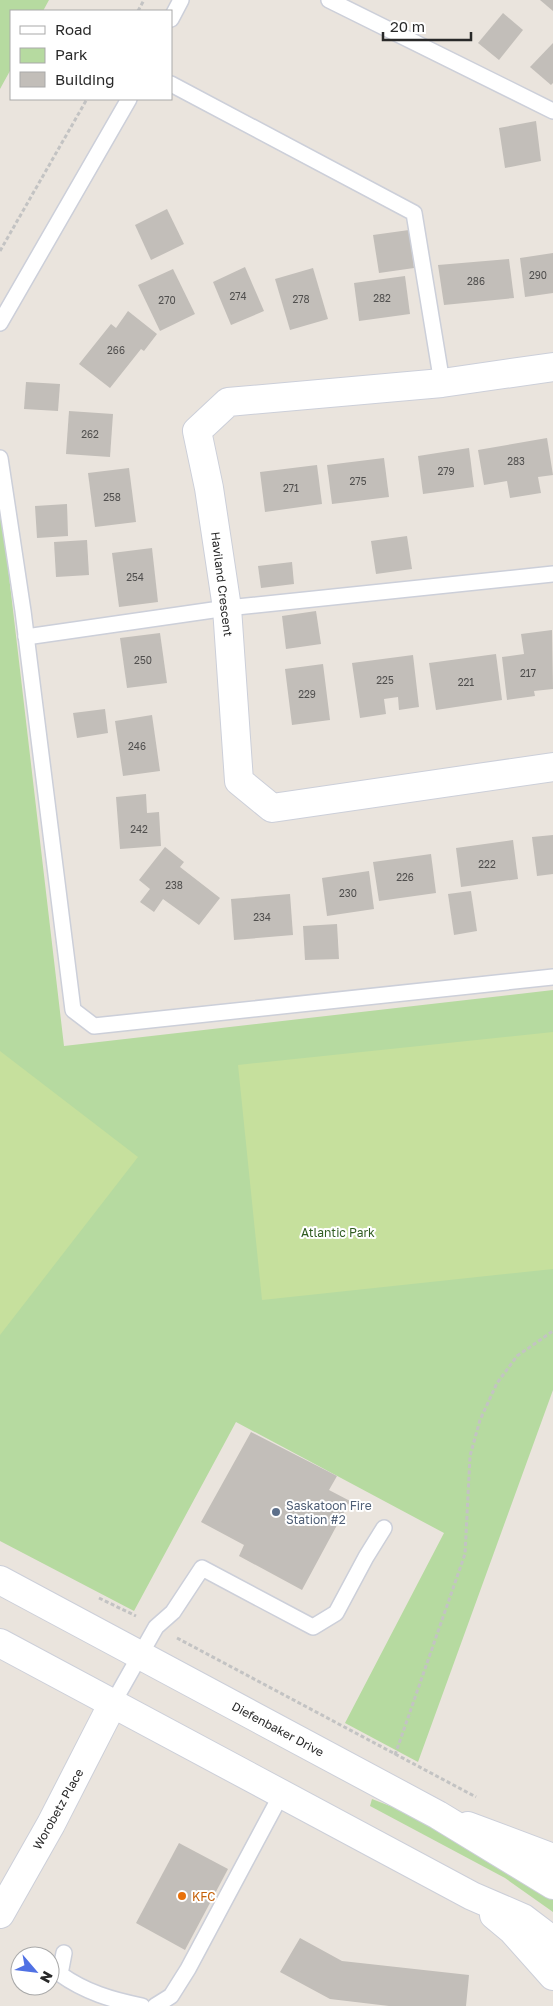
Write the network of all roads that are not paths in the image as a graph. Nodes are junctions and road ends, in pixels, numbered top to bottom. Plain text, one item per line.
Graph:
1 (181, 0) edge
2 (329, 0) edge
3 (172, 17) edge
4 (172, 85) edge
5 (128, 100) edge
6 (553, 111) edge
7 (0, 323) edge
8 (553, 368) edge
9 (442, 383) junction
10 (0, 458) edge
11 (553, 574) edge
12 (227, 608) junction
13 (26, 637) junction
14 (553, 767) edge
15 (553, 977) edge
16 (384, 1528) dead end
17 (0, 1580) edge
18 (0, 1643) edge
19 (140, 1654) junction
20 (114, 1703) junction
21 (282, 1793) junction
22 (438, 1815) junction
23 (553, 1858) edge
24 (553, 1885) edge
25 (472, 1896) junction
26 (0, 1914) edge
27 (553, 1941) edge
28 (64, 1953) dead end
29 (553, 1976) edge
30 (142, 2006) edge
31 (155, 2006) edge

1 - 3 lane
2 - 6 lane
4 - 9 lane
5 - 7 lane
8 - 9 street, Haviland Crescent
9 - 12 street, Haviland Crescent
10 - 13 lane
11 - 12 lane
12 - 13 lane
12 - 14 street, Haviland Crescent
13 - 15 lane
16 - 19 lane
17 - 19 street, Diefenbaker Drive
18 - 20 street
19 - 20 lane
19 - 22 street, Diefenbaker Drive
20 - 21 street
20 - 26 street, Worobetz Place
21 - 25 street
21 - 31 lane
22 - 23 street
22 - 24 street, Diefenbaker Drive
25 - 27 street
25 - 29 street
28 - 30 lane

